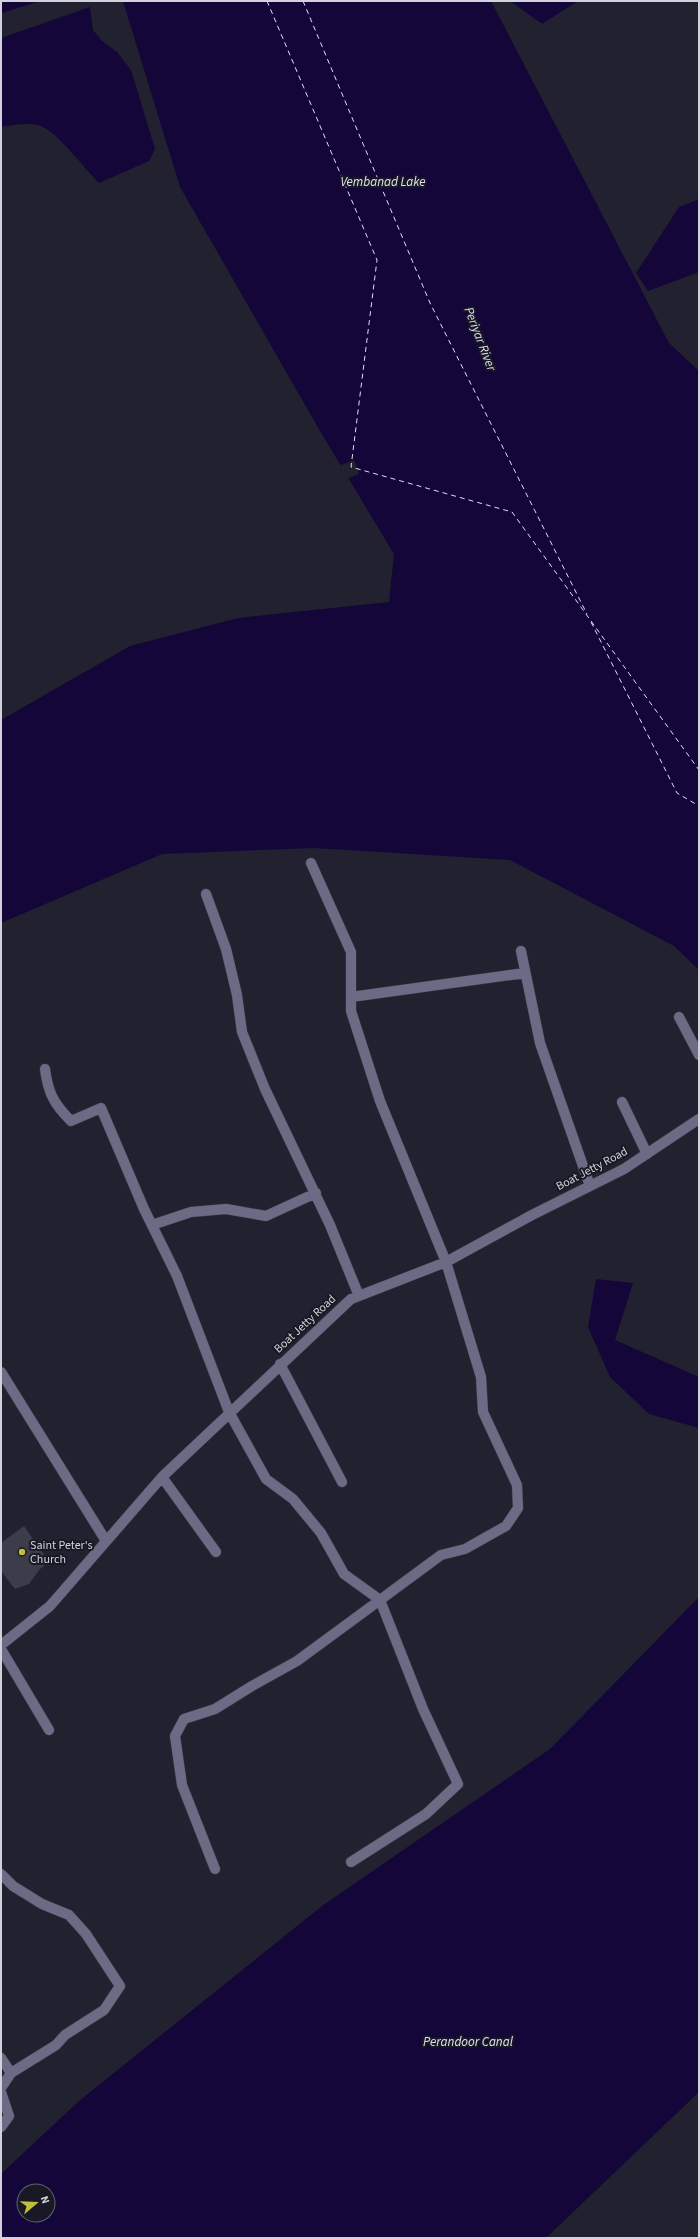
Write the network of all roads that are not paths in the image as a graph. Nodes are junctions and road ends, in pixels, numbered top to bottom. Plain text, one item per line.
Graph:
1 (311, 863) dead end
2 (206, 894) dead end
3 (521, 951) dead end
4 (525, 972) junction
5 (351, 997) junction
6 (679, 1017) dead end
7 (699, 1055) edge
8 (45, 1069) dead end
9 (622, 1102) dead end
10 (699, 1119) edge
11 (647, 1154) junction
12 (590, 1186) junction
13 (316, 1193) junction
14 (152, 1225) junction
15 (446, 1262) junction
16 (359, 1296) junction
17 (280, 1364) junction
18 (1, 1372) edge
19 (229, 1412) junction
20 (162, 1477) junction
21 (342, 1482) dead end
22 (106, 1541) junction
23 (216, 1552) dead end
24 (380, 1600) junction
25 (1, 1645) edge
26 (1, 1649) edge
27 (49, 1730) dead end
28 (351, 1862) dead end
29 (215, 1869) dead end
30 (1, 1874) edge
31 (1, 2058) edge
32 (11, 2073) junction
33 (1, 2088) edge
34 (1, 2092) edge
35 (1, 2126) edge

1 - 5 street
2 - 13 street
3 - 4 street
4 - 5 street
4 - 12 street
5 - 15 street
6 - 7 street
8 - 14 street
9 - 11 street
10 - 11 street, Boat Jetty Road
11 - 12 street, Boat Jetty Road
12 - 15 street, Boat Jetty Road
13 - 14 street
13 - 16 street
14 - 19 street
15 - 16 street, Boat Jetty Road
15 - 24 street
16 - 17 street, Boat Jetty Road
17 - 19 street, Boat Jetty Road
17 - 21 street
18 - 22 street
19 - 20 street, Boat Jetty Road
19 - 24 street
20 - 22 street, Boat Jetty Road
20 - 23 street
22 - 25 street, Boat Jetty Road
24 - 28 street
24 - 29 street
26 - 27 street
30 - 32 street
31 - 32 street
32 - 33 street
34 - 35 street

